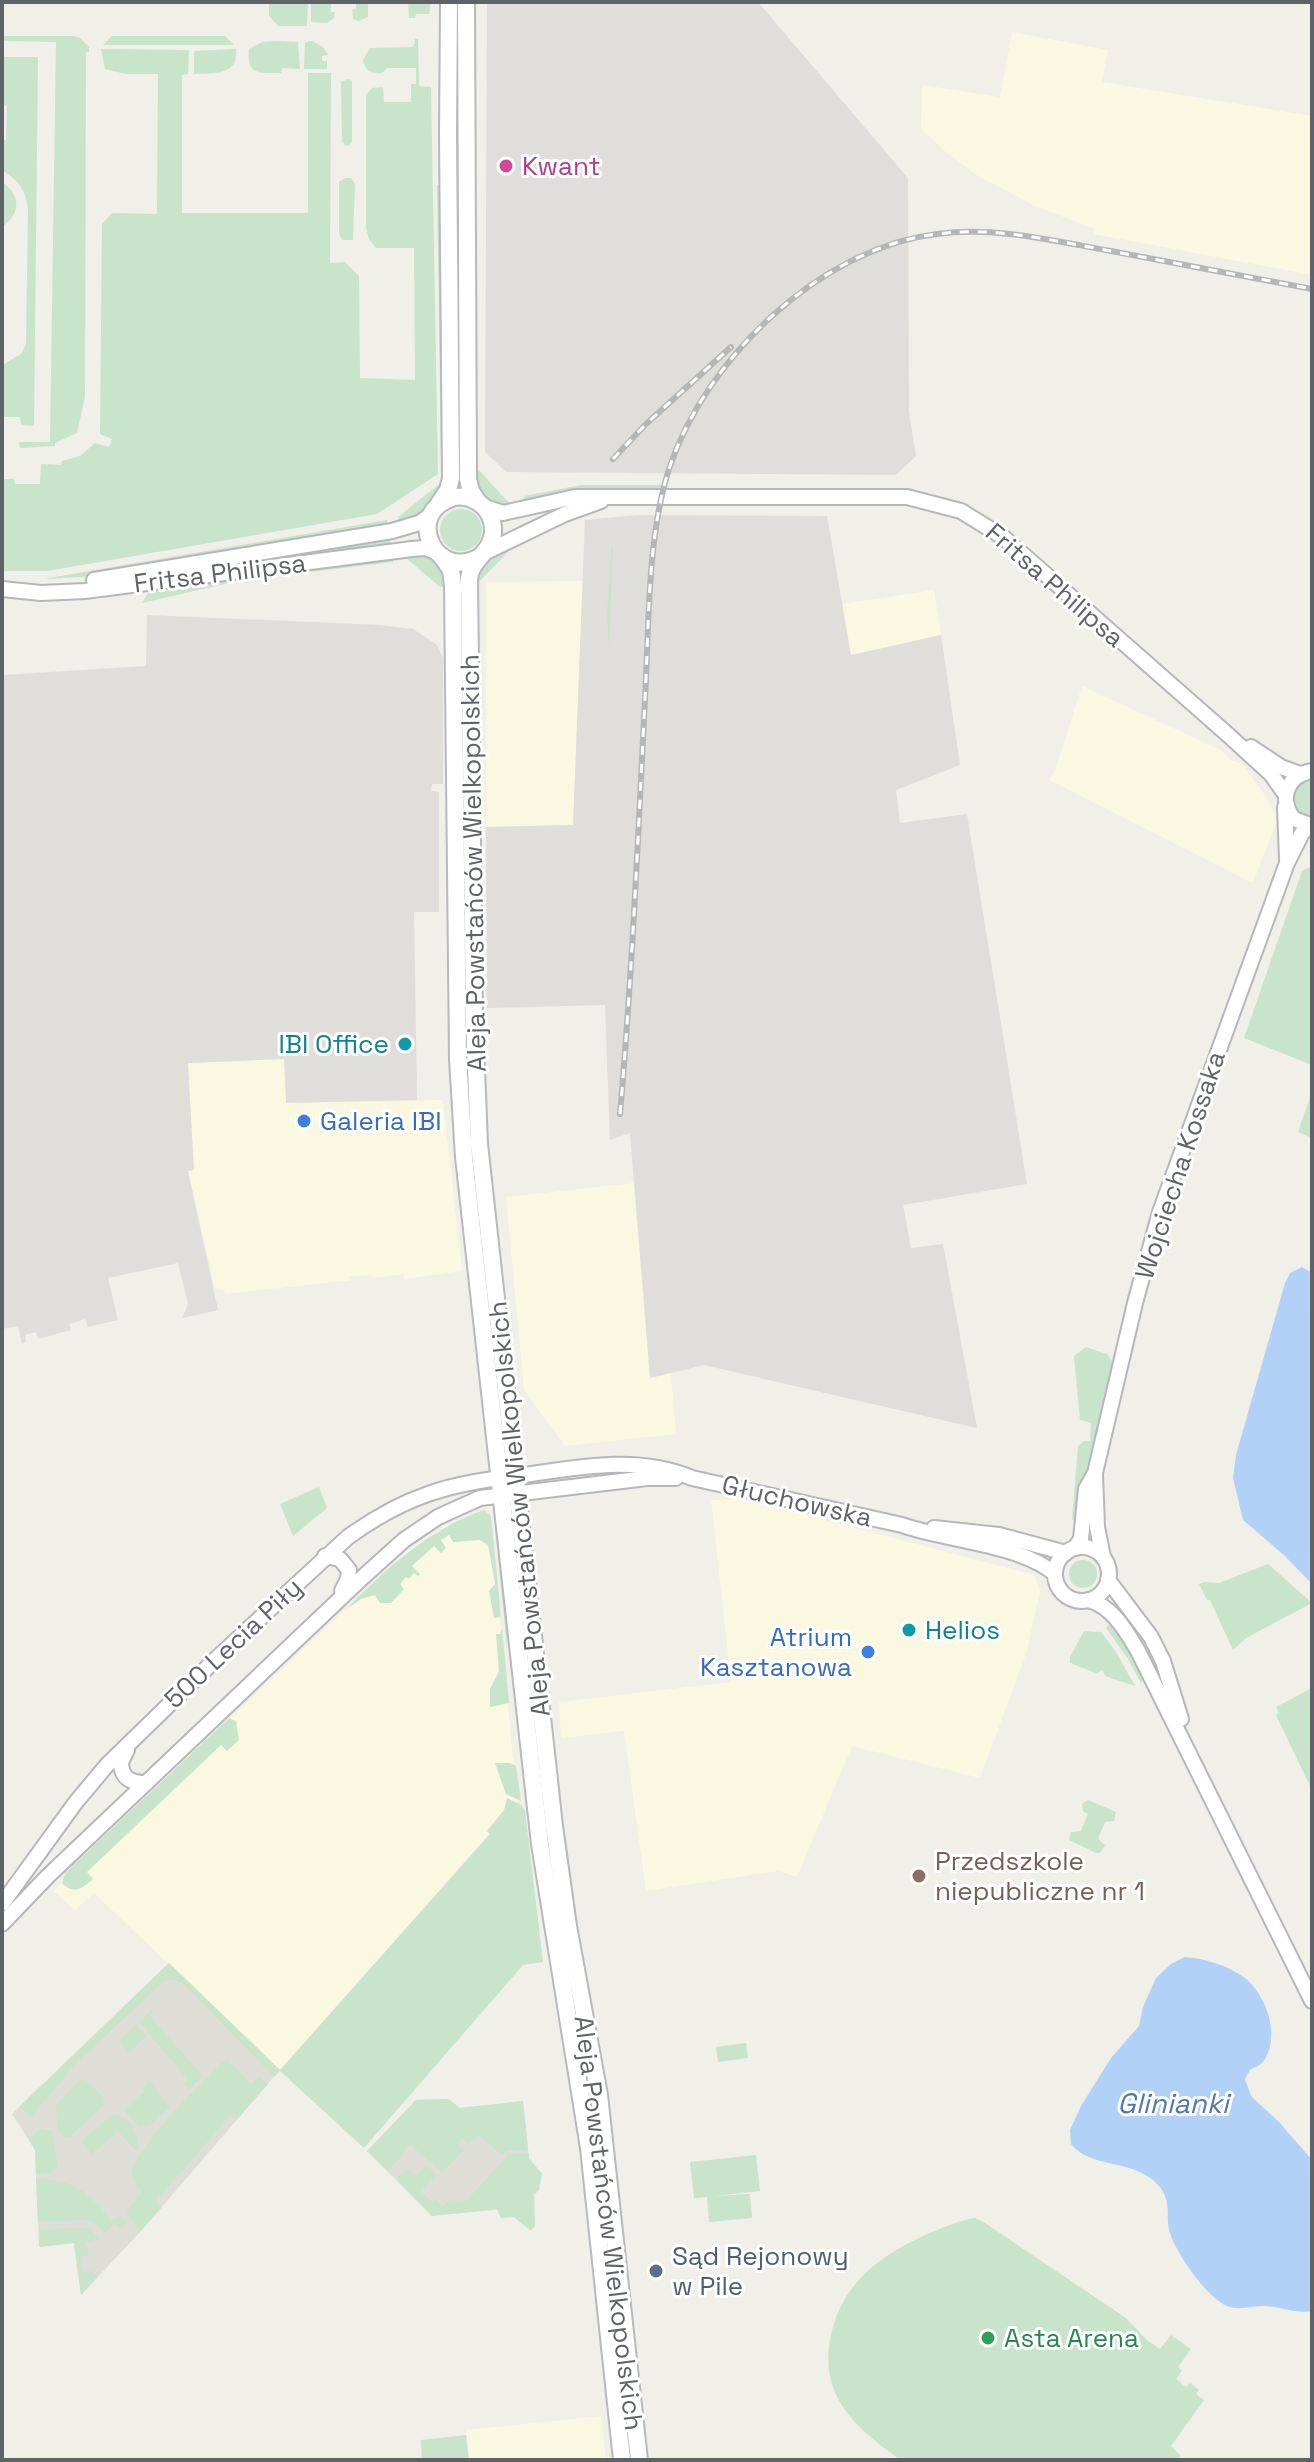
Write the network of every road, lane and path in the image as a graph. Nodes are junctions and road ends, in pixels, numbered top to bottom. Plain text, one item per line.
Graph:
1 (449, 2) edge
2 (466, 2) edge
3 (617, 497) junction
4 (482, 504) junction
5 (434, 511) junction
6 (482, 554) junction
7 (439, 555) junction
8 (2, 589) edge
9 (1226, 733) junction
10 (1308, 771) edge
11 (1285, 798) junction
12 (1311, 826) edge
13 (1287, 863) junction
14 (1095, 1473) junction
15 (507, 1477) junction
16 (692, 1478) junction
17 (509, 1494) junction
18 (902, 1525) junction
19 (1070, 1550) junction
20 (325, 1556) junction
21 (1103, 1557) junction
22 (1055, 1574) junction
23 (1108, 1580) junction
24 (1089, 1600) junction
25 (328, 1611) junction
26 (141, 1729) junction
27 (1191, 1754) junction
28 (146, 1783) junction
29 (2, 1904) edge
30 (2, 1924) edge
31 (1312, 2001) edge
32 (622, 2460) edge
33 (639, 2460) edge

1 - 5 main road
2 - 4 main road
3 - 4 street, Fritsa Philipsa
3 - 6 street, Fritsa Philipsa
3 - 9 street, Fritsa Philipsa
4 - 5 main road
4 - 6 main road
5 - 7 main road
5 - 8 street, Fritsa Philipsa
6 - 7 main road
6 - 15 main road, Aleja Powstańców Wielkopolskich
7 - 8 street, Fritsa Philipsa
7 - 15 main road, Aleja Powstańców Wielkopolskich
9 - 10 street, Fritsa Philipsa
9 - 11 street, Fritsa Philipsa
10 - 11 street
11 - 12 street, Fritsa Philipsa
11 - 13 street, Wojciecha Kossaka
12 - 13 street, Wojciecha Kossaka
13 - 14 street, Wojciecha Kossaka
14 - 19 street, Wojciecha Kossaka
14 - 21 street, Wojciecha Kossaka
15 - 16 street, Głuchowska
15 - 17 main road, Aleja Powstańców Wielkopolskich
15 - 20 street, 500 Lecia Piły
16 - 17 street, Głuchowska
16 - 18 street, Głuchowska
17 - 25 street, 500 Lecia Piły
17 - 32 main road, Aleja Powstańców Wielkopolskich
17 - 33 main road, Aleja Powstańców Wielkopolskich
18 - 19 street, Głuchowska
18 - 22 street, Głuchowska
19 - 21 street
19 - 22 street
20 - 25 street, 500 Lecia Piły
20 - 26 street, 500 Lecia Piły
21 - 23 street
22 - 24 street
23 - 24 street
23 - 27 street
24 - 27 street
25 - 28 street, 500 Lecia Piły
26 - 28 street, 500 Lecia Piły
26 - 29 street, 500 Lecia Piły
27 - 31 street
28 - 30 street, 500 Lecia Piły

